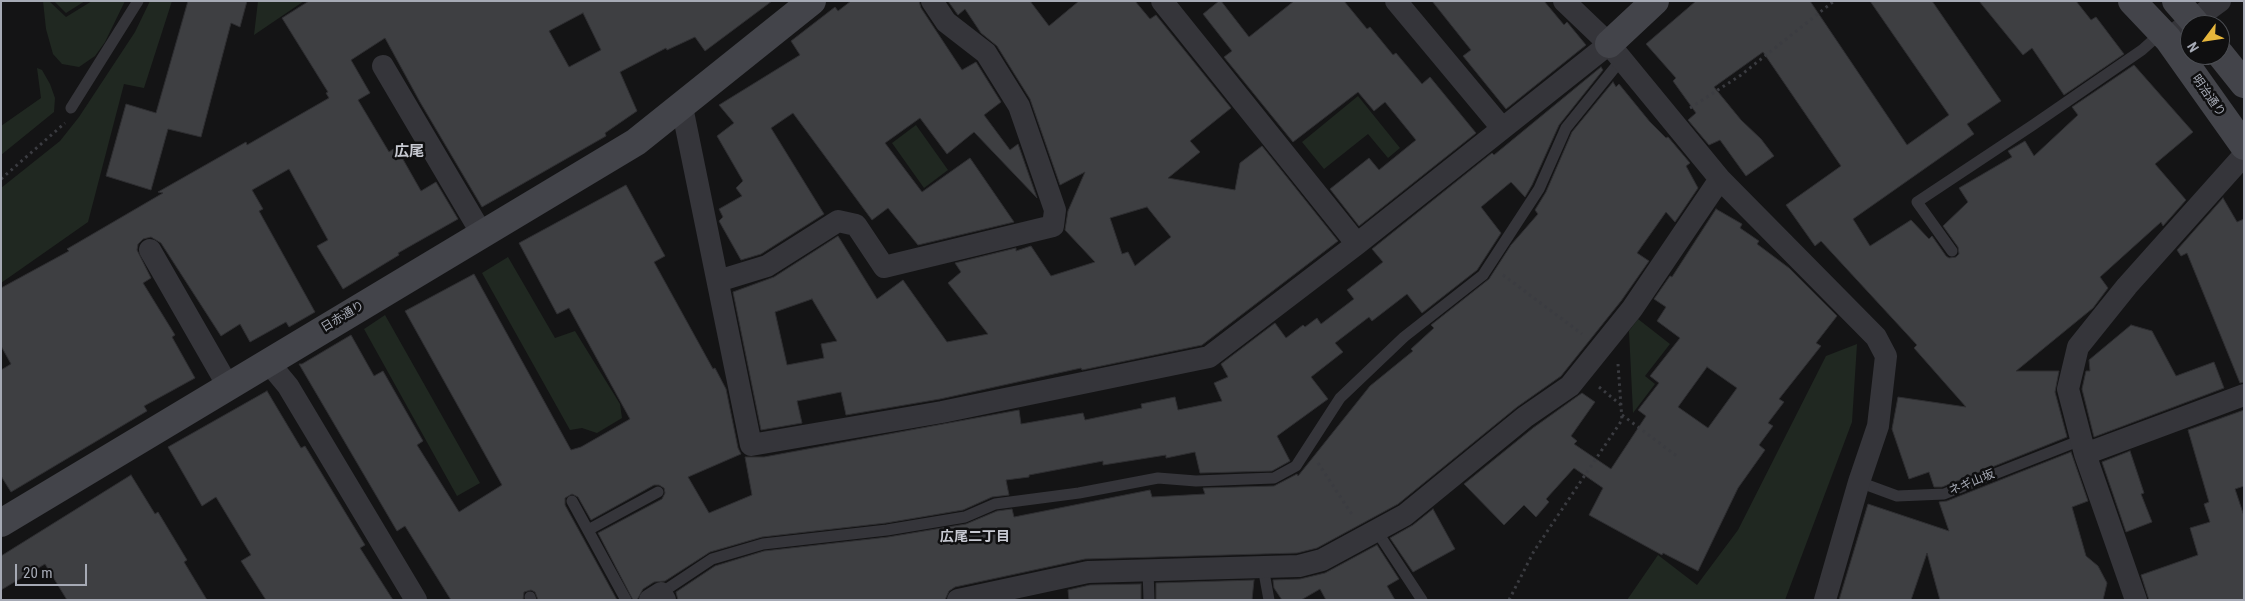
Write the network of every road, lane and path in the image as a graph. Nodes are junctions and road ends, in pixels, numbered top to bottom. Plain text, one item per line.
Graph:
1 (138, 1) edge
2 (812, 1) edge
3 (932, 1) edge
4 (1162, 1) edge
5 (1396, 1) edge
6 (1564, 1) edge
7 (1655, 1) edge
8 (1834, 1) edge
9 (2132, 1) edge
10 (2220, 1) edge
11 (2189, 15) edge
12 (2180, 23) edge
13 (2164, 36) junction
14 (1615, 52) junction
15 (2229, 65) edge
16 (383, 66) dead end
17 (2244, 84) edge
18 (682, 107) junction
19 (71, 108) dead end
20 (68, 120) dead end
21 (1672, 120) junction
22 (1502, 128) junction
23 (2244, 146) edge
24 (2244, 154) edge
25 (1, 179) edge
26 (1720, 179) junction
27 (482, 234) junction
28 (1357, 244) junction
29 (150, 250) dead end
30 (1952, 251) dead end
31 (1489, 265) junction
32 (718, 281) junction
33 (1604, 344) junction
34 (268, 362) junction
35 (1582, 372) junction
36 (228, 386) junction
37 (2244, 396) edge
38 (1621, 405) junction
39 (1621, 415) junction
40 (2083, 447) junction
41 (1308, 448) junction
42 (1678, 457) dead end
43 (1859, 482) junction
44 (658, 492) dead end
45 (572, 501) dead end
46 (1, 523) edge
47 (588, 530) junction
48 (1371, 533) junction
49 (1262, 567) junction
50 (1148, 570) junction
51 (659, 598) edge
52 (416, 600) edge
53 (626, 600) edge
54 (958, 600) edge
55 (1149, 600) edge
56 (1269, 600) edge
57 (1422, 600) edge
58 (1509, 600) edge
59 (1825, 600) edge
60 (2136, 600) edge

1 - 19 lane
2 - 18 street, 日赤通り
3 - 32 street
4 - 28 street
5 - 22 street
6 - 14 street
7 - 14 street
8 - 21 path
9 - 13 street, 明治通り
10 - 11 street
12 - 13 street
13 - 23 street, 明治通り
13 - 30 lane
14 - 21 street
14 - 22 street
14 - 31 lane
15 - 17 street
16 - 27 street
18 - 27 street, 日赤通り
18 - 32 street
20 - 25 path
21 - 26 street
22 - 28 street
24 - 40 street
26 - 33 street
26 - 43 street
27 - 34 street, 日赤通り
28 - 32 street
29 - 36 street
31 - 33 path
31 - 41 lane
33 - 35 street
33 - 38 path
34 - 36 street, 日赤通り
34 - 52 street
35 - 38 path
35 - 48 street
36 - 46 street, 日赤通り
37 - 40 street
38 - 39 path
39 - 42 path
39 - 58 path
40 - 43 lane, ネギ山坂
40 - 60 street
41 - 48 path
41 - 51 lane
43 - 59 street
44 - 47 lane
45 - 47 lane
47 - 53 lane
48 - 49 street
48 - 57 lane
49 - 50 street
49 - 56 lane
50 - 54 street
50 - 55 lane

